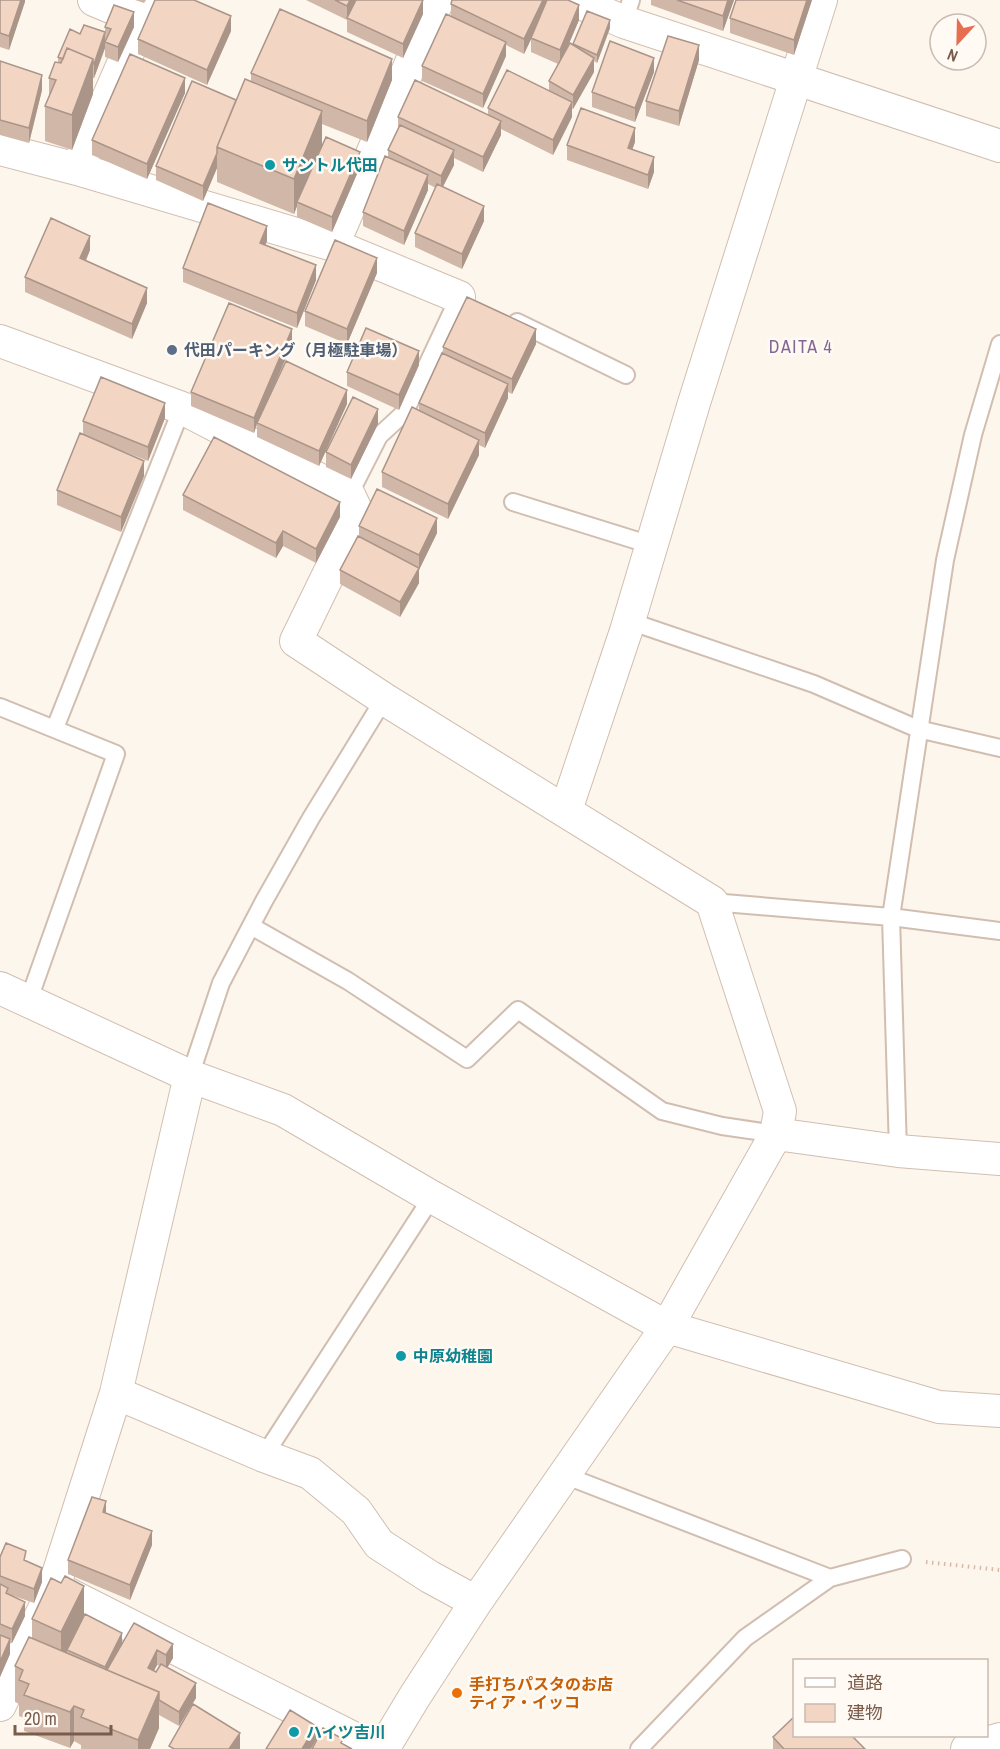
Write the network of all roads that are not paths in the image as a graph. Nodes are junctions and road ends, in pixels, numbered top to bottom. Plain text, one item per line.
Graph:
1 (94, 0) edge
2 (438, 0) edge
3 (574, 0) edge
4 (821, 0) edge
5 (146, 10) edge
6 (627, 11) edge
7 (796, 80) junction
8 (1000, 146) edge
9 (0, 149) edge
10 (77, 169) junction
11 (333, 245) junction
12 (470, 302) joint
13 (503, 316) edge
14 (0, 341) edge
15 (1000, 344) edge
16 (626, 375) dead end
17 (182, 408) junction
18 (349, 495) junction
19 (513, 502) dead end
20 (651, 545) junction
21 (629, 621) junction
22 (384, 699) junction
23 (0, 707) edge
24 (55, 728) junction
25 (918, 729) junction
26 (1000, 748) edge
27 (566, 810) junction
28 (712, 902) junction
29 (891, 917) junction
30 (251, 926) junction
31 (1000, 931) edge
32 (0, 988) edge
33 (28, 1002) junction
34 (190, 1076) junction
35 (776, 1134) junction
36 (897, 1150) junction
37 (1000, 1160) edge
38 (432, 1197) junction
39 (668, 1327) junction
40 (116, 1394) junction
41 (1000, 1411) edge
42 (264, 1456) junction
43 (564, 1475) junction
44 (902, 1559) road end
45 (830, 1578) junction
46 (54, 1587) junction
47 (476, 1602) junction
48 (0, 1705) edge
49 (1000, 1739) edge
50 (375, 1749) edge
51 (383, 1749) edge
52 (639, 1749) edge
53 (967, 1749) edge

1 - 5 street
2 - 11 street
3 - 6 street
4 - 7 street
5 - 10 street
6 - 7 street
7 - 8 street
7 - 20 street
9 - 10 street
10 - 11 street
11 - 12 street
12 - 18 lane
13 - 16 lane
14 - 17 street
15 - 25 lane
17 - 18 street
17 - 24 lane
18 - 22 street
19 - 20 lane
20 - 21 street
21 - 25 lane
21 - 27 street
22 - 27 street
22 - 30 lane
23 - 24 lane
24 - 33 lane
25 - 26 lane
25 - 29 lane
27 - 28 street
28 - 29 lane
28 - 35 street
29 - 31 lane
29 - 36 lane
30 - 34 lane
30 - 35 lane
32 - 33 street
33 - 34 street
34 - 38 street
34 - 40 street
35 - 36 street
35 - 39 street
36 - 37 street
38 - 39 street
38 - 42 lane
39 - 41 street
39 - 43 street
40 - 42 street
40 - 46 street
42 - 47 street
43 - 45 lane
43 - 47 street
44 - 45 lane
45 - 52 lane
46 - 48 street
46 - 50 street
47 - 51 street
49 - 53 street

